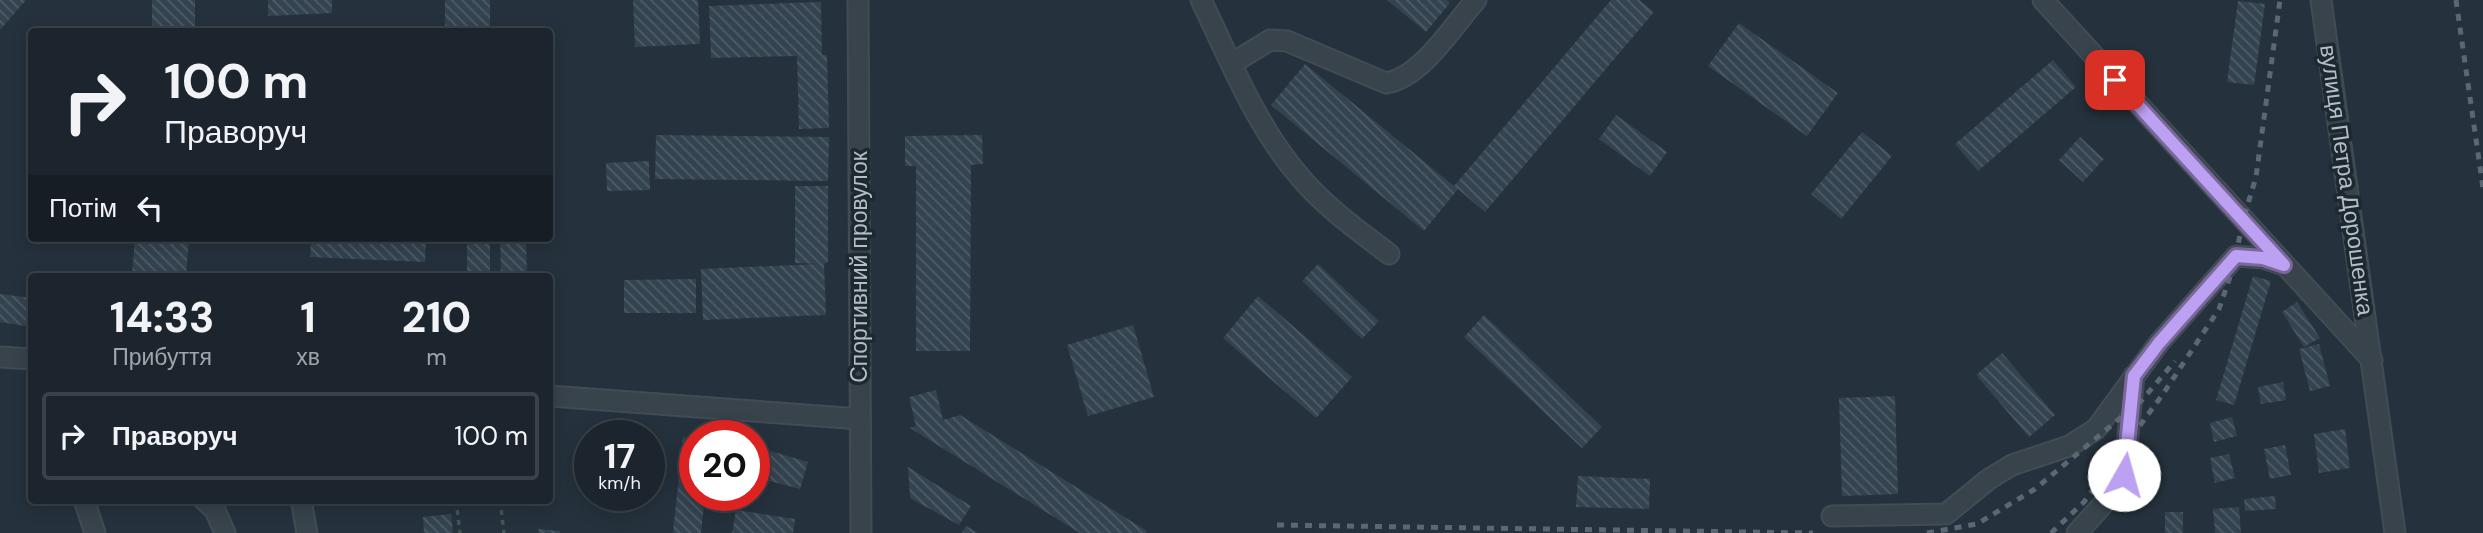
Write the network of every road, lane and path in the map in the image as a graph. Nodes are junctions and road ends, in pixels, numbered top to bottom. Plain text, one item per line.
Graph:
1 (858, 0) edge
2 (1201, 0) edge
3 (1476, 0) edge
4 (2043, 0) edge
5 (2321, 0) edge
6 (1231, 64) junction
7 (1389, 254) dead end
8 (2284, 265) junction
9 (0, 357) edge
10 (28, 359) edge
11 (2372, 360) junction
12 (2134, 376) junction
13 (553, 396) edge
14 (860, 419) junction
15 (86, 504) edge
16 (208, 504) edge
17 (302, 504) edge
18 (456, 504) edge
19 (500, 504) edge
20 (1832, 516) dead end
21 (1947, 524) edge
22 (95, 533) edge
23 (225, 533) edge
24 (307, 533) edge
25 (460, 533) edge
26 (504, 533) edge
27 (861, 533) edge
28 (2077, 533) edge
29 (2395, 533) edge

1 - 14 street, Спортивний провулок
2 - 6 street
3 - 6 street
4 - 8 street, вулиця Петра Дорошенка
5 - 11 street, вулиця Петра Дорошенка
6 - 7 street
8 - 11 street, вулиця Петра Дорошенка
8 - 12 street
9 - 10 street
11 - 29 street, вулиця Петра Дорошенка
12 - 21 street
12 - 28 street
13 - 14 street
14 - 27 street, Спортивний провулок
15 - 22 street
16 - 23 street
17 - 24 street
18 - 25 path
19 - 26 path
20 - 21 street

